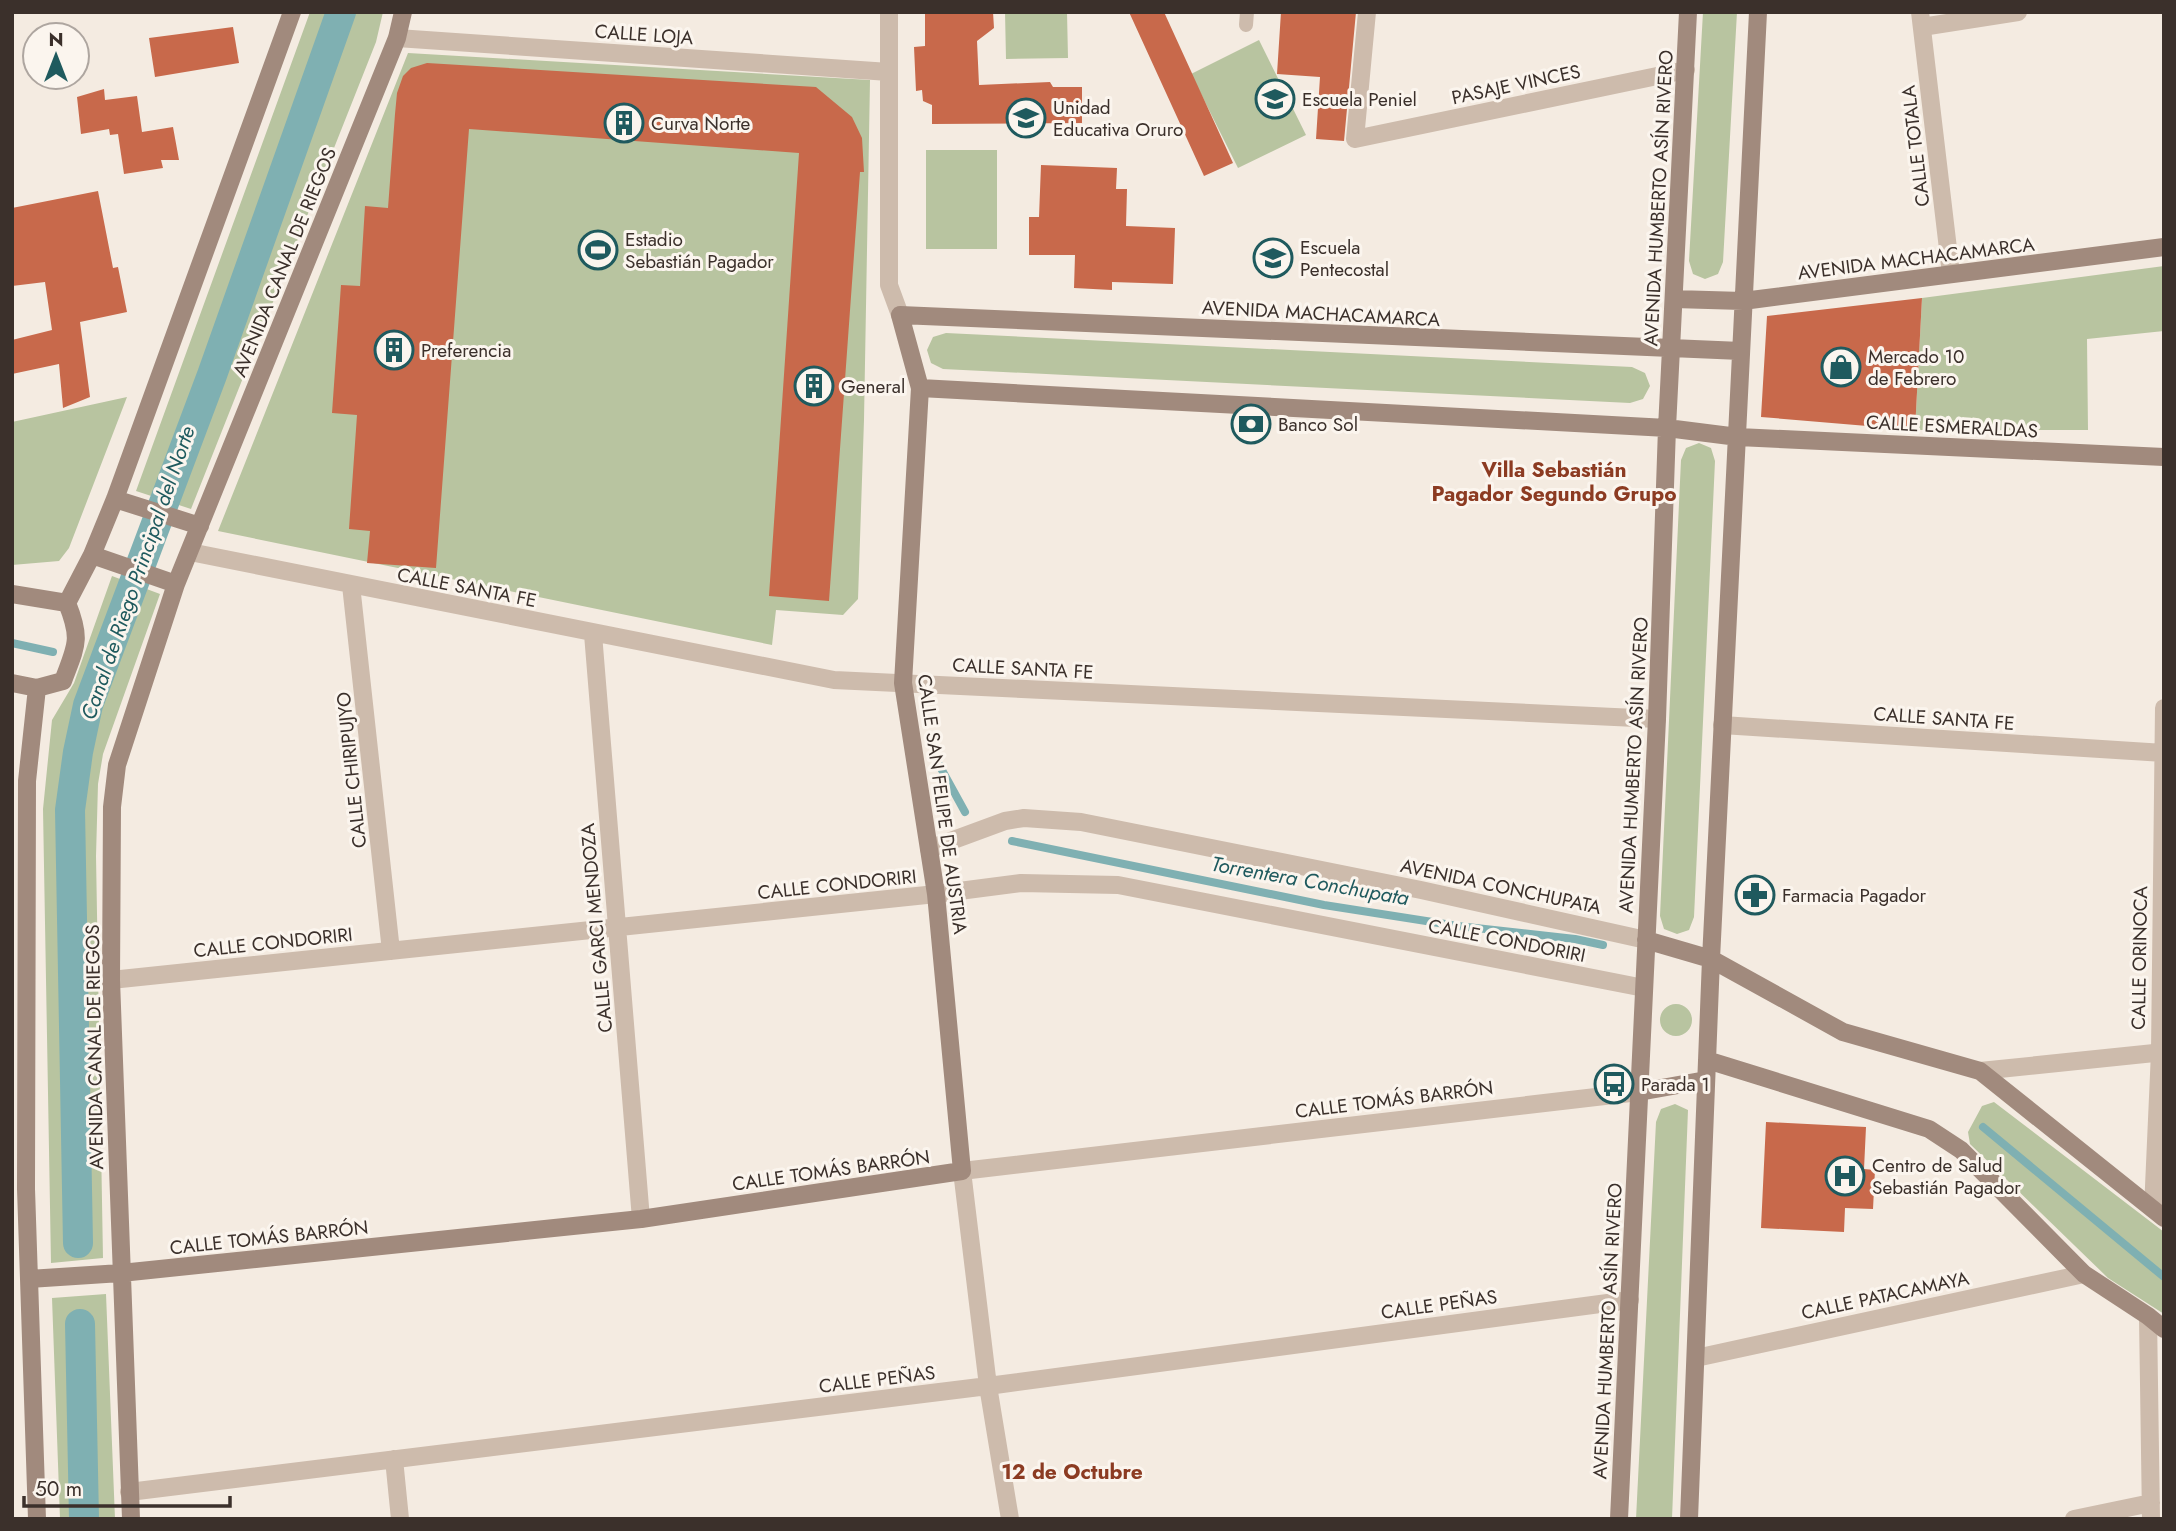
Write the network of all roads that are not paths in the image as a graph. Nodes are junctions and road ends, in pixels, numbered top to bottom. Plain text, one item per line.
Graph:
1 (292, 12) edge
2 (403, 12) edge
3 (889, 12) edge
4 (1367, 12) edge
5 (1688, 12) edge
6 (1758, 12) edge
7 (2018, 12) edge
8 (1921, 19) edge
9 (397, 38) junction
10 (1686, 70) junction
11 (889, 72) junction
12 (2164, 247) edge
13 (1951, 274) junction
14 (1674, 299) junction
15 (1743, 301) junction
16 (900, 315) junction
17 (1671, 350) junction
18 (1741, 351) junction
19 (920, 388) junction
20 (1667, 428) junction
21 (1738, 437) junction
22 (2164, 457) edge
23 (115, 499) junction
24 (200, 526) junction
25 (190, 552) junction
26 (92, 555) junction
27 (176, 584) junction
28 (351, 584) junction
29 (12, 594) edge
30 (67, 603) junction
31 (593, 634) junction
32 (12, 683) edge
33 (903, 683) junction
34 (37, 688) junction
35 (2164, 708) edge
36 (1657, 719) junction
37 (1722, 725) junction
38 (2163, 753) edge
39 (20, 785) edge
40 (929, 849) junction
41 (936, 894) junction
42 (617, 928) junction
43 (1646, 940) junction
44 (391, 951) junction
45 (1711, 959) junction
46 (111, 980) junction
47 (1644, 988) junction
48 (2162, 1052) edge
49 (1707, 1060) junction
50 (1980, 1071) junction
51 (1706, 1080) junction
52 (1639, 1092) junction
53 (962, 1171) junction
54 (19, 1190) edge
55 (2158, 1213) edge
56 (641, 1219) junction
57 (121, 1273) junction
58 (2084, 1274) junction
59 (29, 1279) junction
60 (1630, 1300) junction
61 (2148, 1316) junction
62 (2164, 1329) edge
63 (1696, 1358) junction
64 (988, 1386) junction
65 (394, 1459) junction
66 (129, 1492) junction
67 (2151, 1511) edge
68 (37, 1519) edge
69 (131, 1519) edge
70 (400, 1519) edge
71 (1010, 1519) edge
72 (1619, 1519) edge
73 (1689, 1519) edge
74 (2074, 1519) edge

1 - 23 street
2 - 9 street, AVENIDA CANAL DE RIEGOS
3 - 11 street, CALLE SAN FELIPE DE AUSTRIA
4 - 10 street, PASAJE VINCES
5 - 10 street, AVENIDA HUMBERTO ASÍN RIVERO
6 - 15 street
7 - 8 street
8 - 13 street, CALLE TOTALA
9 - 11 street, CALLE LOJA
9 - 24 street, AVENIDA CANAL DE RIEGOS
10 - 14 street, AVENIDA HUMBERTO ASÍN RIVERO
11 - 16 street, CALLE SAN FELIPE DE AUSTRIA
12 - 13 street, AVENIDA MACHACAMARCA
13 - 15 street, AVENIDA MACHACAMARCA
14 - 15 street, AVENIDA MACHACAMARCA
14 - 17 street, AVENIDA HUMBERTO ASÍN RIVERO
15 - 18 street
16 - 17 street, AVENIDA MACHACAMARCA
16 - 19 street, CALLE SAN FELIPE DE AUSTRIA
17 - 18 street, AVENIDA MACHACAMARCA
17 - 20 street, AVENIDA HUMBERTO ASÍN RIVERO
18 - 21 street
19 - 20 street
19 - 33 street, CALLE SAN FELIPE DE AUSTRIA
20 - 21 street
20 - 36 street, AVENIDA HUMBERTO ASÍN RIVERO
21 - 22 street, CALLE ESMERALDAS
21 - 37 street
23 - 24 street
23 - 26 street
24 - 25 street, AVENIDA CANAL DE RIEGOS
25 - 27 street, AVENIDA CANAL DE RIEGOS
25 - 28 street, CALLE SANTA FE
26 - 27 street
26 - 30 street
27 - 46 street, AVENIDA CANAL DE RIEGOS
28 - 31 street, CALLE SANTA FE
28 - 44 street, CALLE CHIRIPUJYO
29 - 30 street
30 - 34 street
31 - 33 street, CALLE SANTA FE
31 - 42 street, CALLE GARCI MENDOZA
32 - 34 street
33 - 36 street, CALLE SANTA FE
33 - 40 street, CALLE SAN FELIPE DE AUSTRIA
34 - 39 street
35 - 38 street, CALLE ORINOCA
36 - 43 street, AVENIDA HUMBERTO ASÍN RIVERO
37 - 38 street, CALLE SANTA FE
37 - 45 street
38 - 48 street, CALLE ORINOCA
39 - 54 street
40 - 41 street, CALLE SAN FELIPE DE AUSTRIA
40 - 43 street, AVENIDA CONCHUPATA
41 - 42 street, CALLE CONDORIRI
41 - 47 street, CALLE CONDORIRI
41 - 53 street, CALLE SAN FELIPE DE AUSTRIA
42 - 44 street, CALLE CONDORIRI
42 - 56 street, CALLE GARCI MENDOZA
43 - 45 street, AVENIDA CONCHUPATA
43 - 47 street, AVENIDA HUMBERTO ASÍN RIVERO
44 - 46 street, CALLE CONDORIRI
45 - 49 street
45 - 50 street, AVENIDA CONCHUPATA
46 - 57 street, AVENIDA CANAL DE RIEGOS
47 - 52 street, AVENIDA HUMBERTO ASÍN RIVERO
48 - 50 street
48 - 55 street, CALLE ORINOCA
49 - 51 street
49 - 58 street
50 - 55 street, AVENIDA CONCHUPATA
51 - 52 street
51 - 63 street
52 - 53 street, CALLE TOMÁS BARRÓN
52 - 60 street, AVENIDA HUMBERTO ASÍN RIVERO
53 - 56 street, CALLE TOMÁS BARRÓN
53 - 64 street, CALLE SAN FELIPE DE AUSTRIA
54 - 59 street
56 - 57 street, CALLE TOMÁS BARRÓN
57 - 59 street, CALLE TOMÁS BARRÓN
57 - 66 street, AVENIDA CANAL DE RIEGOS
58 - 61 street
58 - 63 street, CALLE PATACAMAYA
59 - 68 street
60 - 64 street, CALLE PEÑAS
60 - 72 street, AVENIDA HUMBERTO ASÍN RIVERO
61 - 62 street
61 - 67 street
63 - 73 street
64 - 65 street, CALLE PEÑAS
64 - 71 street, CALLE SAN FELIPE DE AUSTRIA
65 - 66 street, CALLE PEÑAS
65 - 70 street
66 - 69 street, AVENIDA CANAL DE RIEGOS
67 - 74 street

